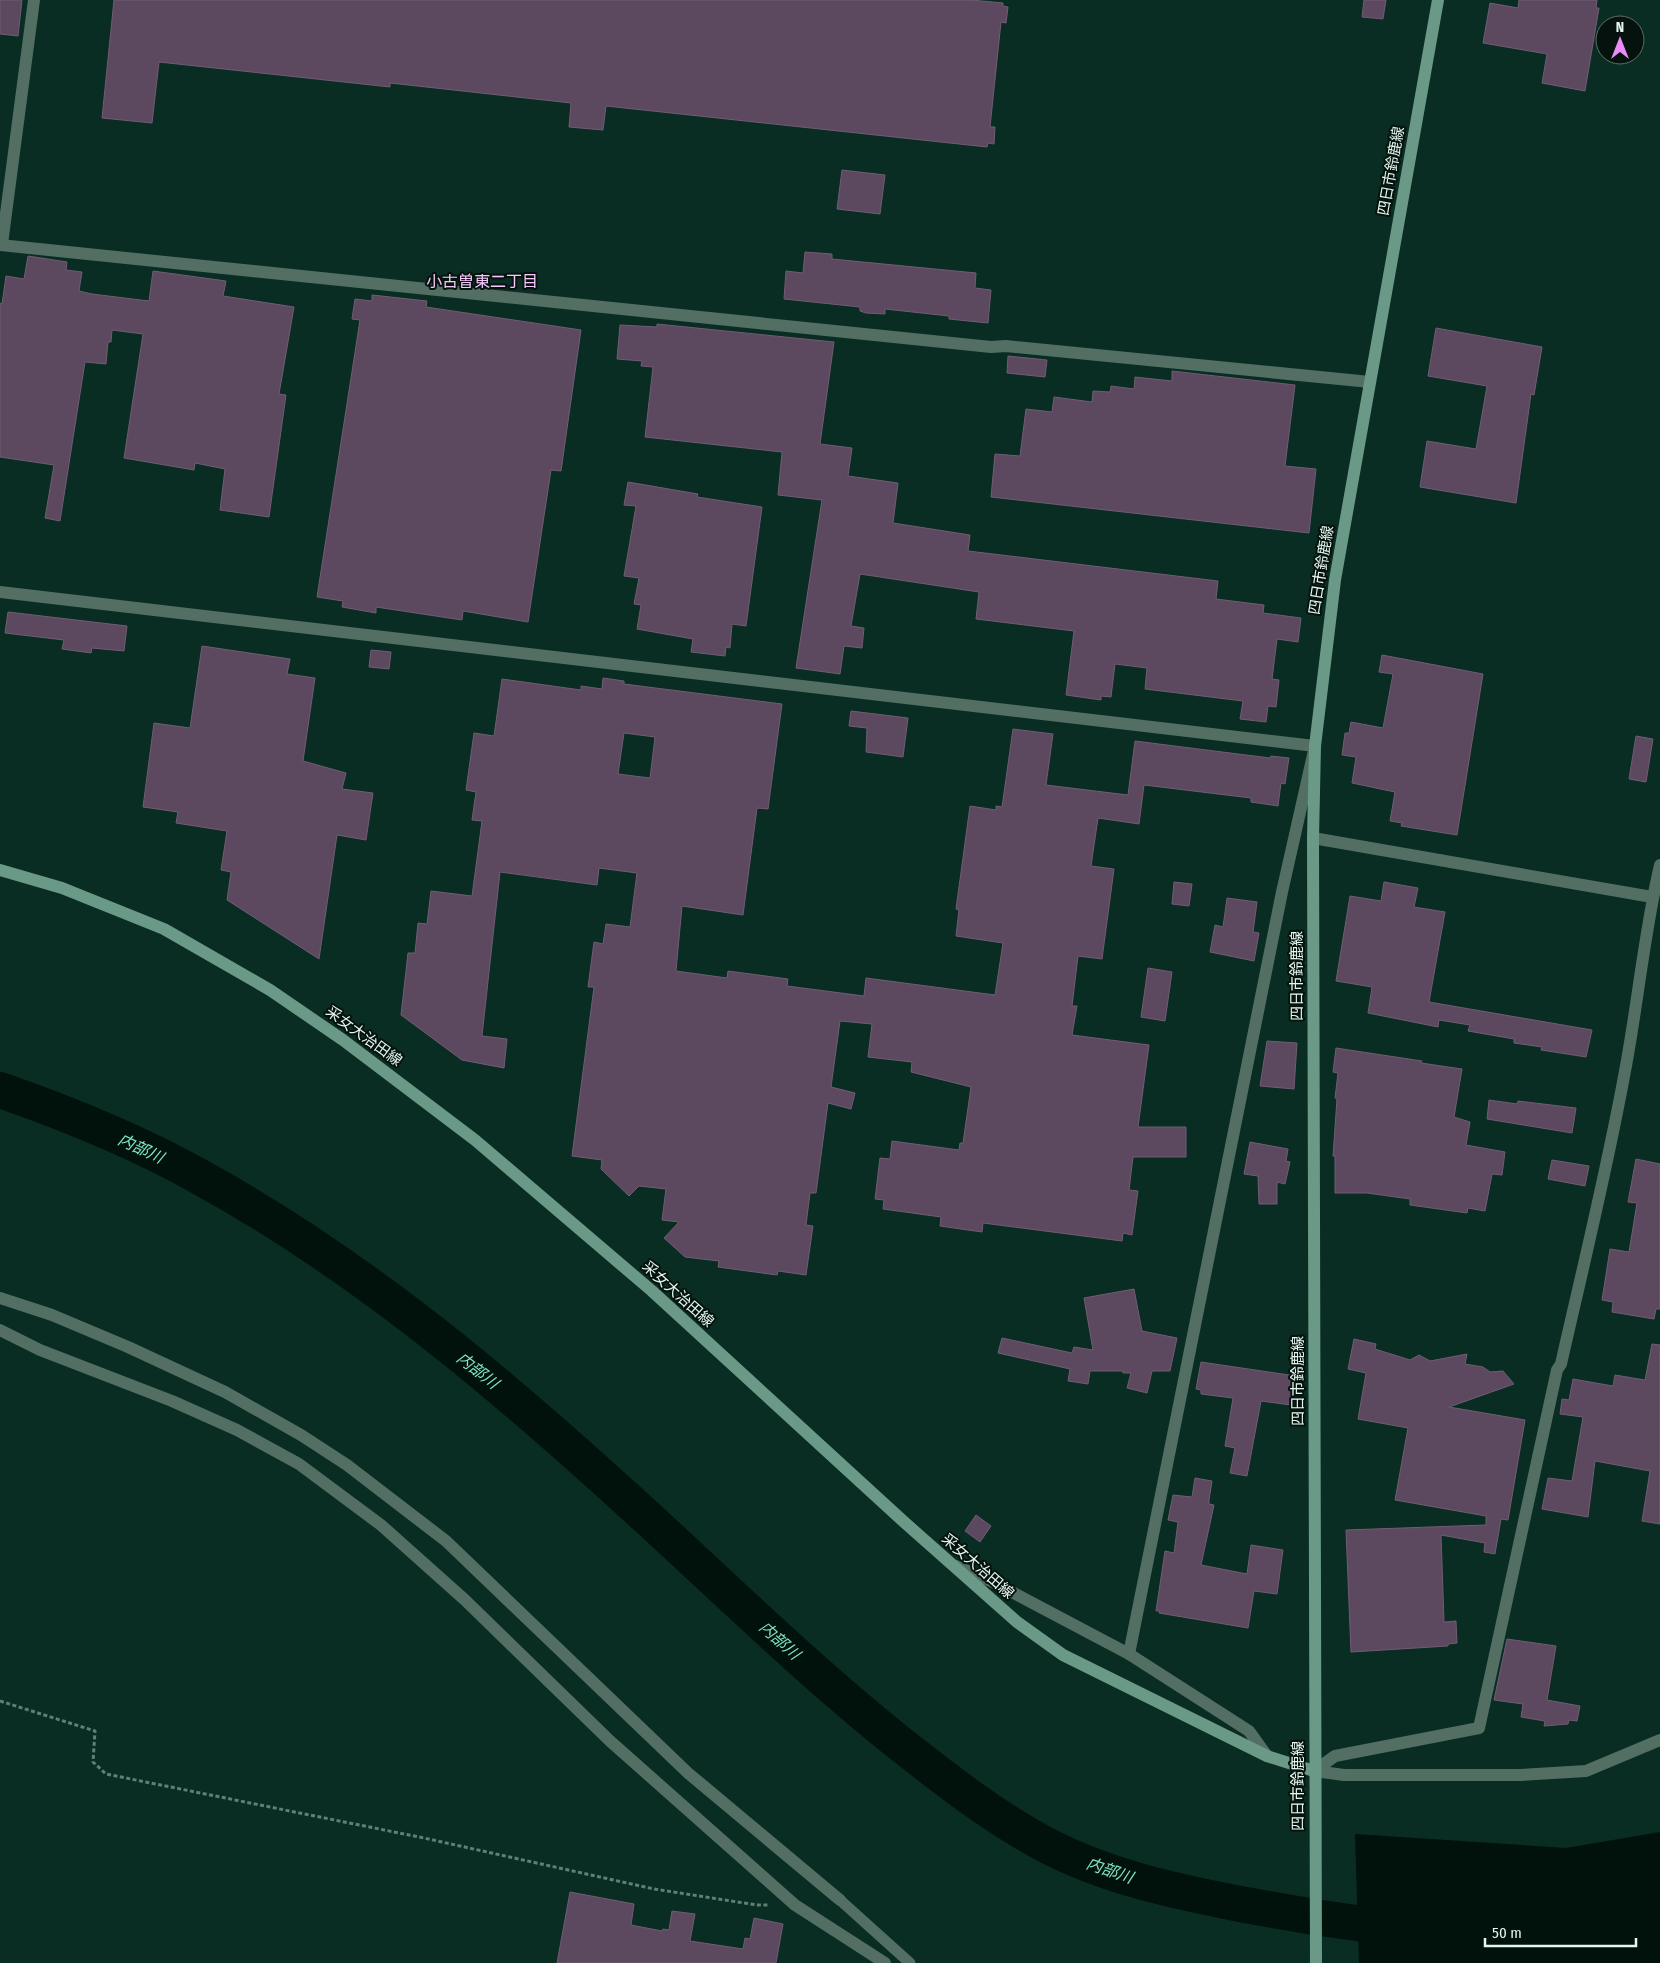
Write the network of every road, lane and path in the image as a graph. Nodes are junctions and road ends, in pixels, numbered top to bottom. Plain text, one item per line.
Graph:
1 (34, 0) edge
2 (1438, 0) edge
3 (1, 245) edge
4 (1370, 382) junction
5 (0, 592) edge
6 (1315, 746) junction
7 (1313, 838) junction
8 (1660, 865) edge
9 (0, 870) edge
10 (1652, 897) junction
11 (1655, 917) edge
12 (0, 1298) edge
13 (0, 1330) edge
14 (949, 1563) junction
15 (1129, 1654) junction
16 (0, 1701) edge
17 (1660, 1740) edge
18 (1267, 1756) junction
19 (1314, 1771) junction
20 (840, 1900) joint
21 (795, 1905) junction
22 (885, 1963) edge
23 (910, 1963) edge
24 (1316, 1963) edge

1 - 3 street
2 - 4 main road, 四日市鈴鹿線
3 - 4 street
4 - 6 main road, 四日市鈴鹿線
5 - 6 street
6 - 7 main road, 四日市鈴鹿線
6 - 15 street
7 - 10 street
7 - 19 main road, 四日市鈴鹿線
8 - 10 street
9 - 14 main road, 采女大治田線
10 - 11 street
11 - 19 street
12 - 20 street
13 - 21 street
14 - 15 street
14 - 18 main road, 采女大治田線
15 - 18 street
16 - 21 path
17 - 19 street
18 - 19 main road, 采女大治田線
19 - 24 main road, 四日市鈴鹿線
20 - 23 lane
21 - 22 street

